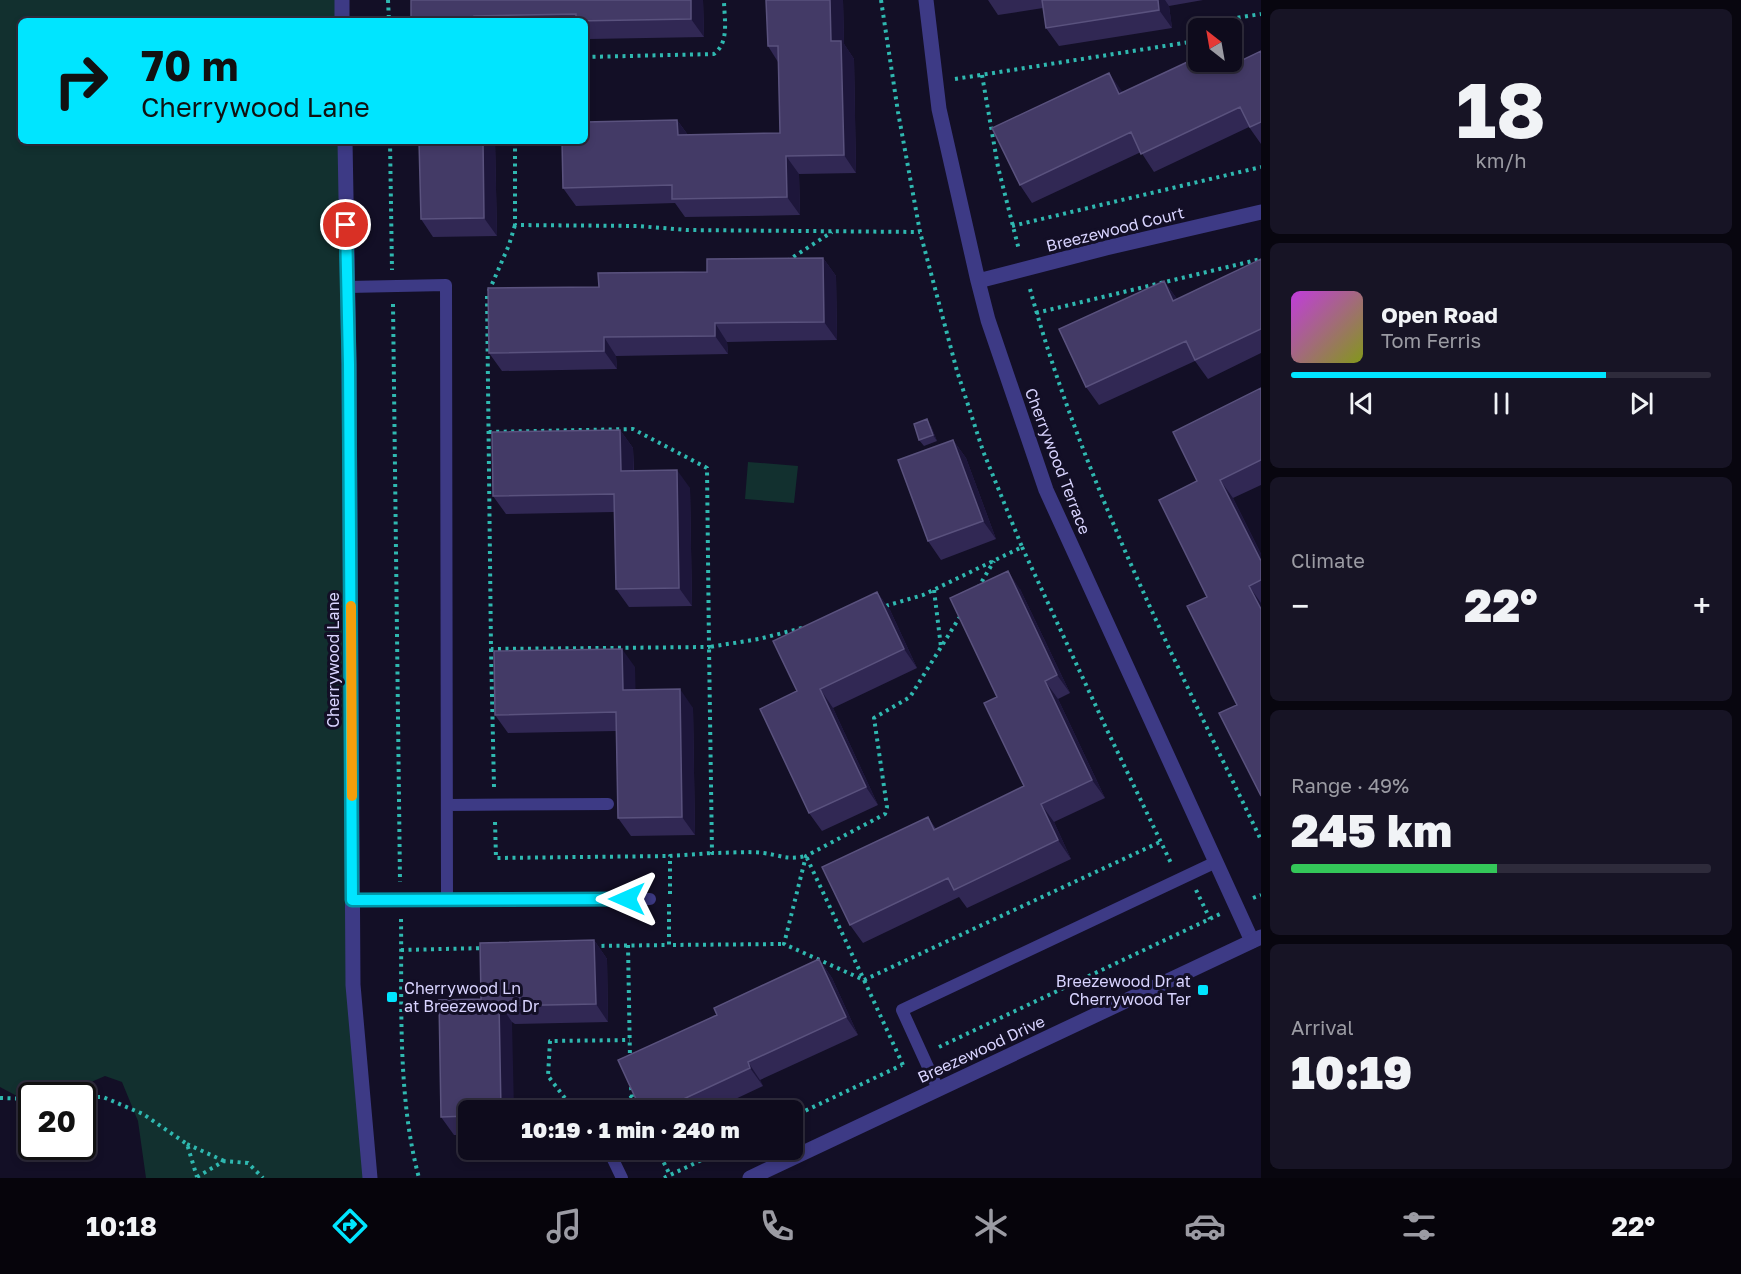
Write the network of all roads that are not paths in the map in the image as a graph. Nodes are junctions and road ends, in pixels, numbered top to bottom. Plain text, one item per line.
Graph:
1 (342, 0) edge
2 (926, 0) edge
3 (342, 18) edge
4 (345, 144) edge
5 (1261, 212) edge
6 (978, 281) junction
7 (348, 287) junction
8 (608, 804) dead end
9 (447, 805) junction
10 (1216, 862) junction
11 (447, 899) junction
12 (650, 899) dead end
13 (352, 900) junction
14 (1257, 939) edge
15 (938, 1089) junction
16 (613, 1160) edge
17 (370, 1178) edge
18 (622, 1178) edge
19 (750, 1178) edge

1 - 3 street
2 - 6 street, Cherrywood Terrace
4 - 7 street, Cherrywood Lane
5 - 6 street, Breezewood Court
6 - 10 street, Cherrywood Terrace
7 - 9 lane
7 - 13 street, Cherrywood Lane
8 - 9 lane
9 - 11 lane
10 - 14 street, Cherrywood Terrace
10 - 15 lane
11 - 12 lane
11 - 13 lane
13 - 17 street, Cherrywood Lane
14 - 15 street, Breezewood Drive
15 - 19 street, Breezewood Drive
16 - 18 lane

